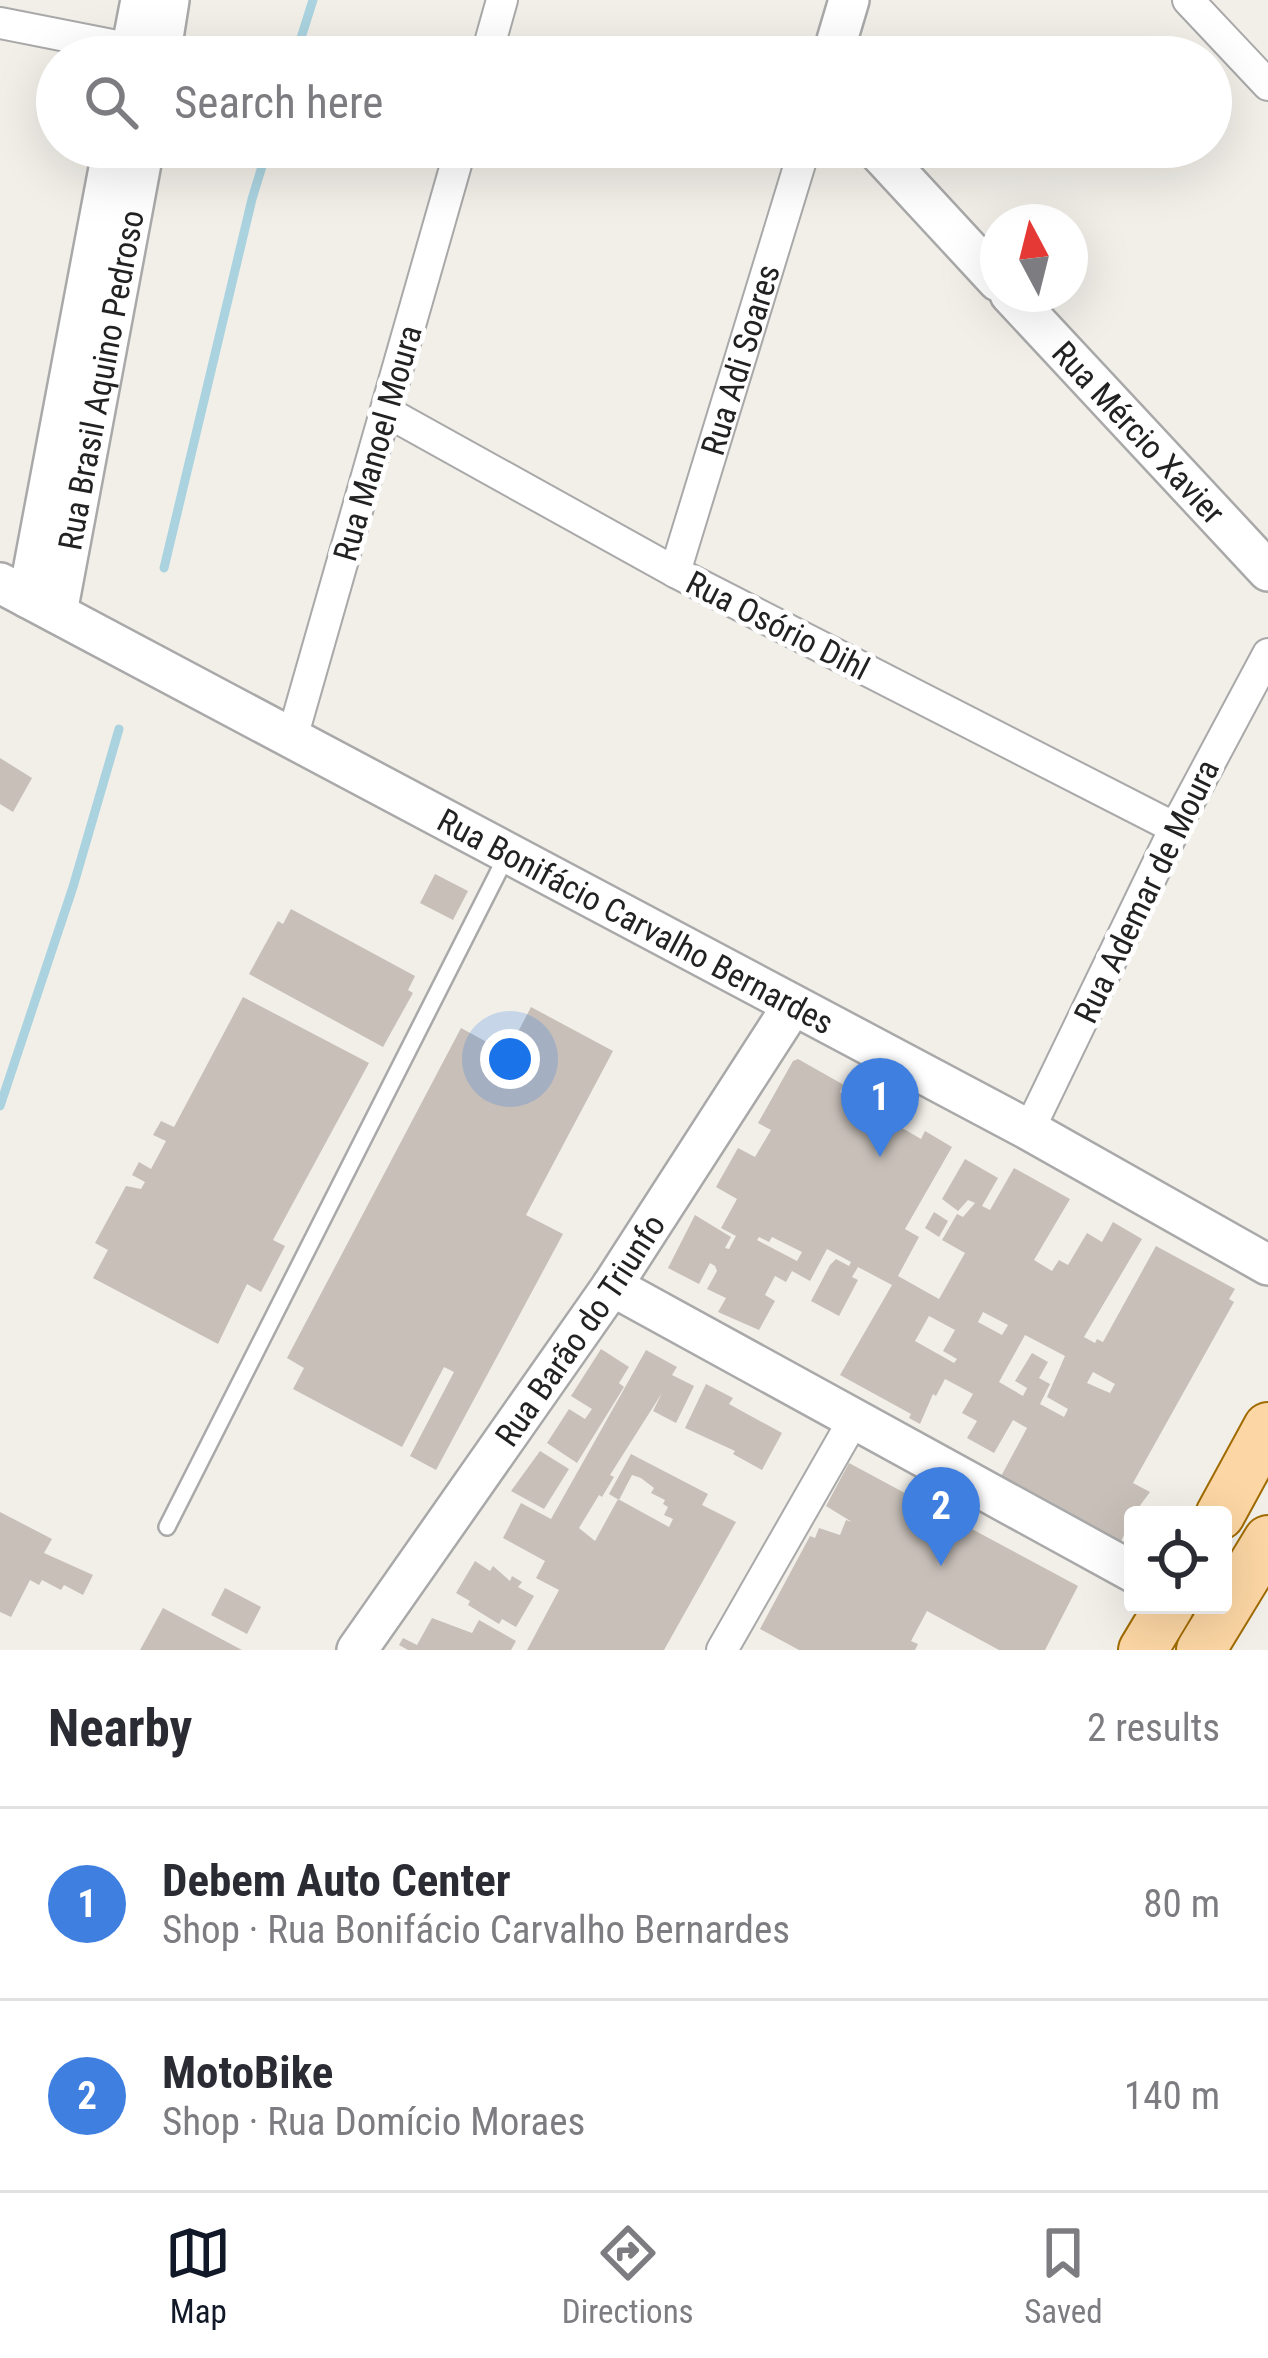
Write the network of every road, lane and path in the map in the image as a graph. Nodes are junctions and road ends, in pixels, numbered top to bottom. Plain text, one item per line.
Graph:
1 (141, 0) edge
2 (170, 0) edge
3 (502, 0) edge
4 (849, 0) edge
5 (1189, 0) edge
6 (0, 23) edge
7 (59, 36) edge
8 (141, 36) edge
9 (151, 36) edge
10 (492, 36) edge
11 (838, 36) edge
12 (1222, 36) edge
13 (1232, 47) edge
14 (1268, 86) edge
15 (109, 168) edge
16 (139, 168) edge
17 (455, 168) edge
18 (799, 168) edge
19 (894, 168) edge
20 (980, 261) edge
21 (1027, 312) edge
22 (387, 412) junction
23 (1268, 571) edge
24 (675, 572) junction
25 (28, 598) edge
26 (1268, 653) edge
27 (292, 738) junction
28 (1175, 828) junction
29 (508, 854) junction
30 (793, 1005) junction
31 (1029, 1130) junction
32 (1268, 1265) edge
33 (612, 1286) junction
34 (853, 1420) junction
35 (1268, 1426) edge
36 (1225, 1506) edge
37 (167, 1527) dead end
38 (1268, 1540) edge
39 (1124, 1567) edge
40 (357, 1650) edge
41 (722, 1650) edge
42 (1202, 1650) edge

1 - 8 street
2 - 9 street
3 - 10 street
4 - 11 street
5 - 12 street
6 - 7 street
13 - 14 street
15 - 25 street, Rua Brasil Aquino Pedroso
16 - 25 street, Rua Brasil Aquino Pedroso
17 - 22 street, Rua Manoel Moura
18 - 24 street, Rua Adi Soares
19 - 20 street
21 - 23 street, Rua Mércio Xavier
22 - 24 street, Rua Osório Dihl
22 - 27 street, Rua Manoel Moura
24 - 28 street, Rua Osório Dihl
25 - 27 street, Rua Bonifácio Carvalho Bernardes
26 - 28 street, Rua Ademar de Moura
27 - 29 street, Rua Bonifácio Carvalho Bernardes
28 - 31 street, Rua Ademar de Moura
29 - 30 street, Rua Bonifácio Carvalho Bernardes
29 - 37 lane
30 - 31 street, Rua Bonifácio Carvalho Bernardes
30 - 33 street, Rua Barão do Triunfo
31 - 32 street, Rua Bonifácio Carvalho Bernardes
33 - 34 street
33 - 40 street, Rua Barão do Triunfo
34 - 39 street
34 - 41 street
35 - 36 main road
38 - 42 main road

